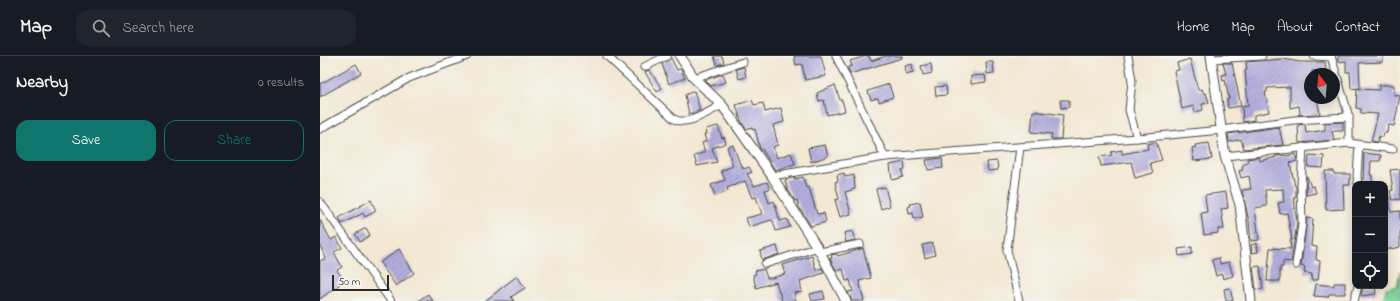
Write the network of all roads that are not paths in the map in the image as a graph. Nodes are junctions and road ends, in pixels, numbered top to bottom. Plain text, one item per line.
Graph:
1 (467, 56) edge
2 (607, 56) edge
3 (667, 56) edge
4 (680, 56) edge
5 (836, 56) edge
6 (1128, 56) edge
7 (1262, 56) edge
8 (1314, 56) edge
9 (1331, 56) edge
10 (1211, 57) edge
11 (743, 62) dead end
12 (644, 67) dead end
13 (694, 78) junction
14 (722, 105) junction
15 (1349, 117) junction
16 (320, 129) edge
17 (1221, 130) junction
18 (1137, 138) junction
19 (1349, 143) junction
20 (1359, 144) junction
21 (1020, 147) junction
22 (1303, 147) junction
23 (1393, 149) dead end
24 (1225, 156) junction
25 (885, 157) junction
26 (772, 176) junction
27 (1358, 181) edge
28 (320, 202) edge
29 (860, 244) dead end
30 (819, 249) junction
31 (765, 264) dead end
32 (1296, 265) dead end
33 (1357, 289) edge
34 (391, 301) edge
35 (846, 301) edge
36 (1019, 301) edge
37 (1251, 301) edge
38 (1354, 301) edge

1 - 16 street
2 - 14 street
3 - 12 street
4 - 13 street
5 - 25 street
6 - 18 street
7 - 10 street
8 - 9 street
9 - 15 street
10 - 17 street
11 - 13 street
13 - 14 street
14 - 26 street
15 - 17 street
15 - 19 street
17 - 18 street
17 - 24 street
18 - 21 street
19 - 20 street
19 - 22 street
20 - 23 street
20 - 27 street
21 - 25 street
21 - 36 street
22 - 24 street
22 - 32 street
24 - 37 street
25 - 26 street
26 - 30 street
28 - 34 street
29 - 30 street
30 - 31 street
30 - 35 street
33 - 38 street

